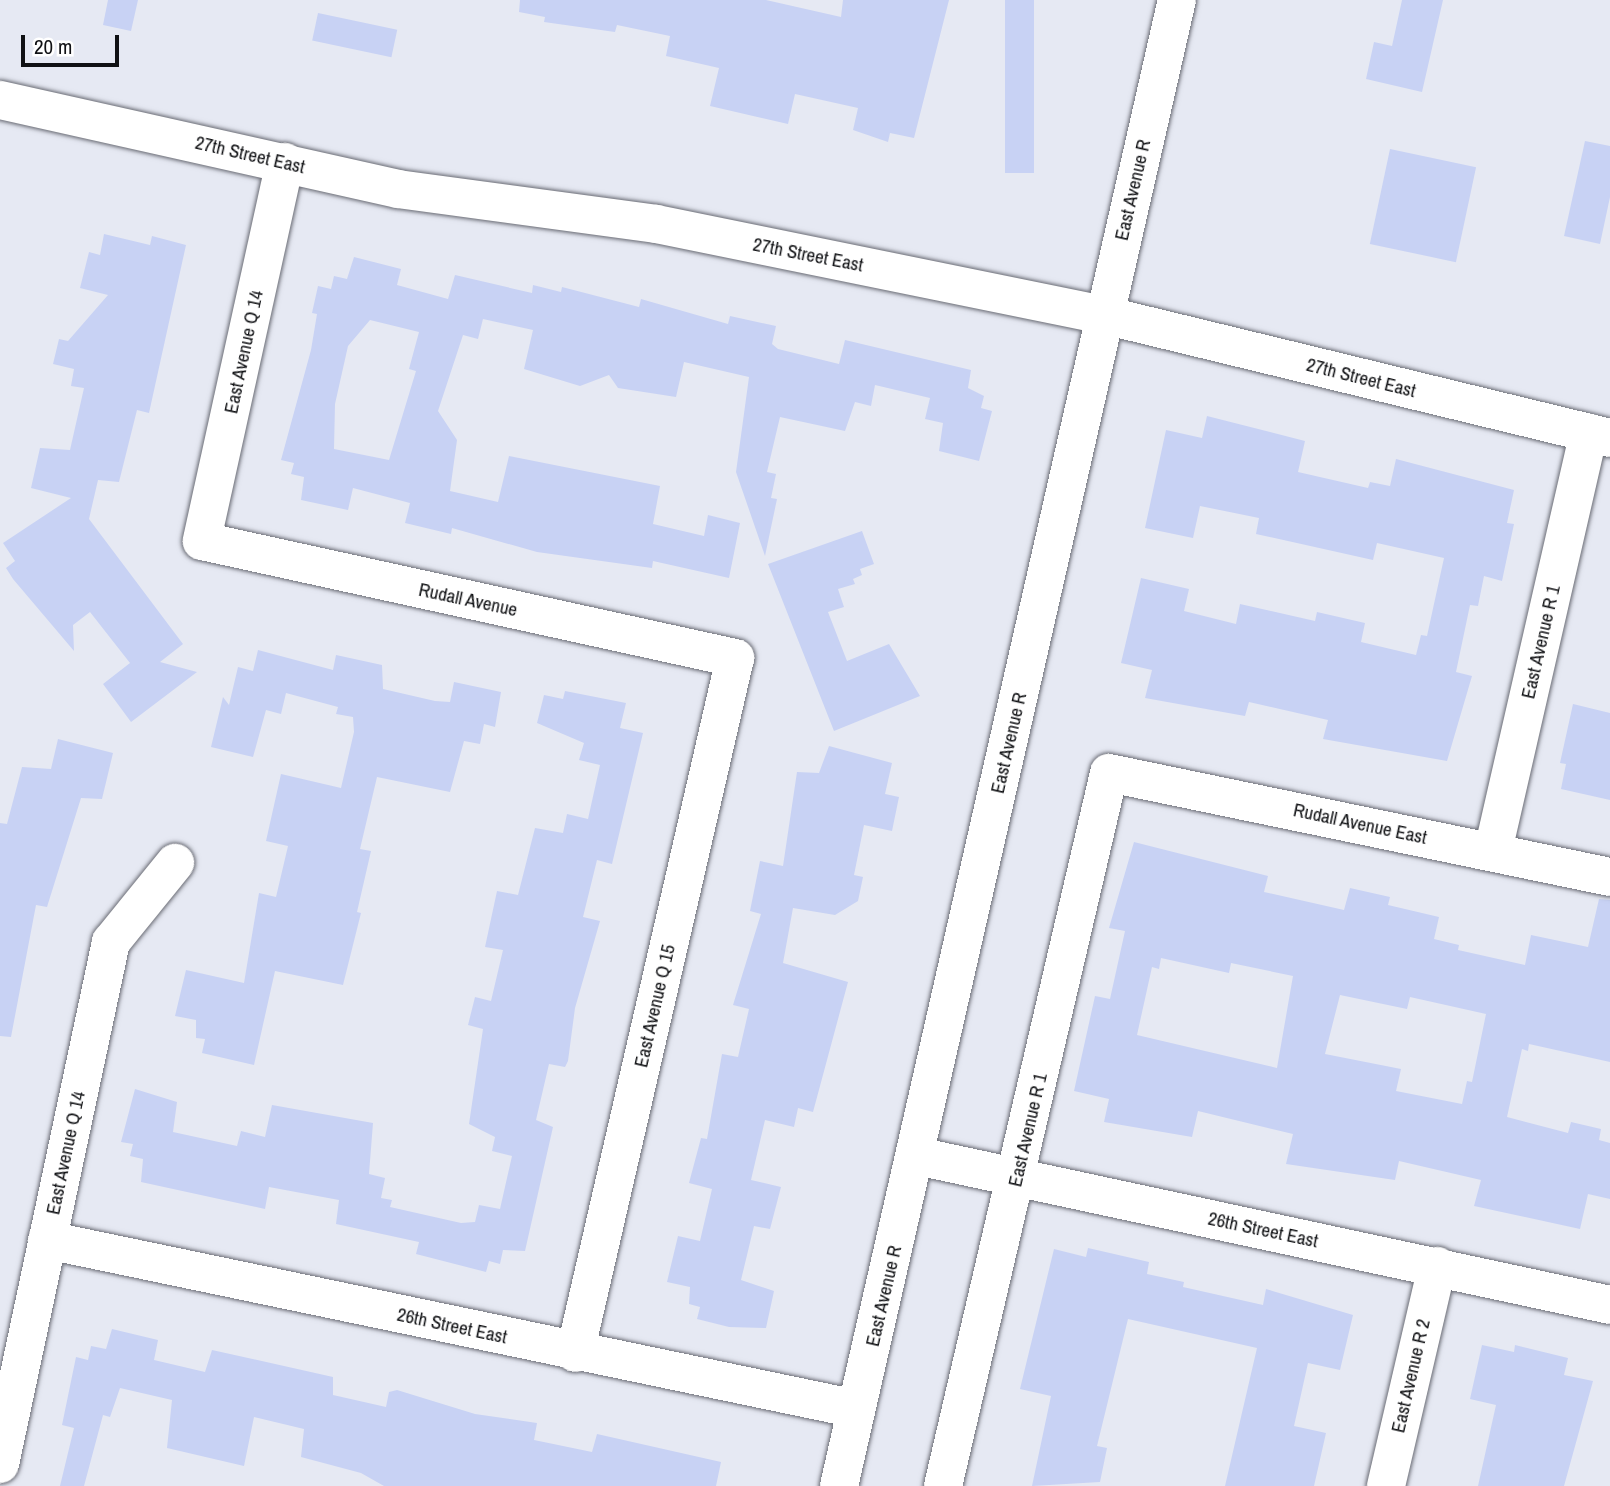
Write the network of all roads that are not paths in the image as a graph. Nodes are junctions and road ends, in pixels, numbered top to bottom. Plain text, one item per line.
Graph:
1 (1177, 0) edge
2 (0, 100) edge
3 (285, 162) junction
4 (1104, 315) junction
5 (1599, 435) edge
6 (202, 541) joint
7 (735, 659) joint
8 (1109, 773) joint
9 (1493, 851) junction
10 (175, 863) dead end
11 (1610, 877) edge
12 (917, 1156) junction
13 (1017, 1179) junction
14 (47, 1240) junction
15 (1437, 1266) junction
16 (1610, 1305) edge
17 (575, 1353) junction
18 (857, 1409) junction
19 (0, 1464) edge
20 (839, 1486) edge
21 (943, 1486) edge
22 (1385, 1486) edge

1 - 4 street, East Avenue R
2 - 3 street, 27th Street East
3 - 4 street, 27th Street East
3 - 6 street, East Avenue Q 14
4 - 5 street, 27th Street East
4 - 12 street, East Avenue R
5 - 9 street, East Avenue R 1
6 - 7 street, Rudall Avenue
7 - 17 street, East Avenue Q 15
8 - 9 street, Rudall Avenue East
8 - 13 street, East Avenue R 1
9 - 11 street, Rudall Avenue East
10 - 14 street, East Avenue Q 14
12 - 13 street, 26th Street East
12 - 18 street, East Avenue R
13 - 15 street, 26th Street East
13 - 21 street, East Avenue R 1
14 - 17 street, 26th Street East
14 - 19 street, East Avenue Q 14
15 - 16 street, 26th Street East
15 - 22 street, East Avenue R 2
17 - 18 street, 26th Street East
18 - 20 street, East Avenue R

